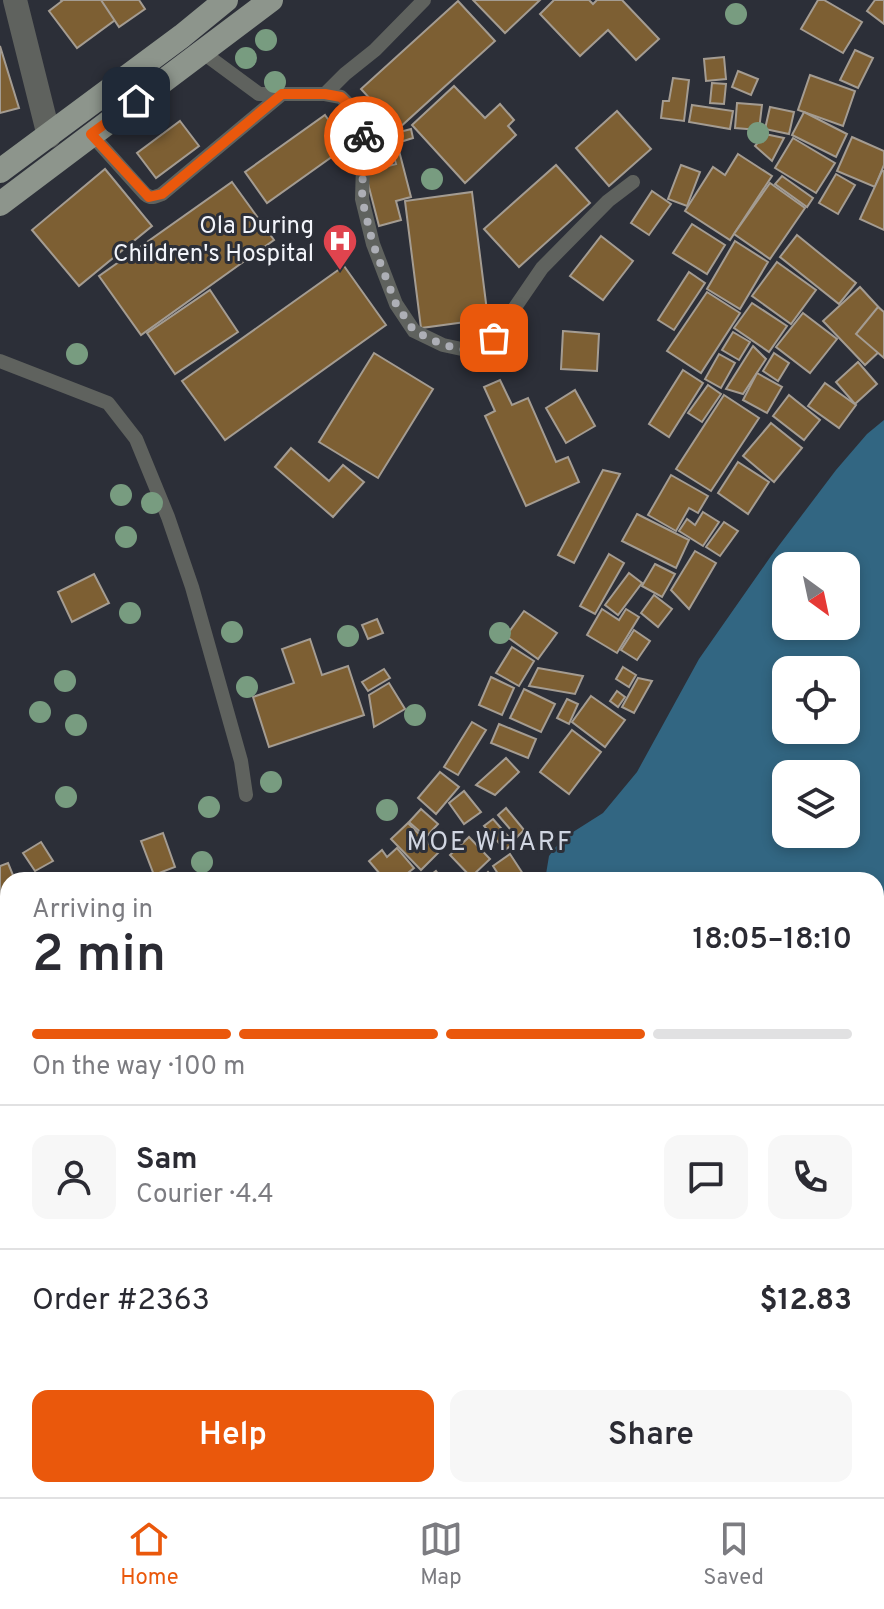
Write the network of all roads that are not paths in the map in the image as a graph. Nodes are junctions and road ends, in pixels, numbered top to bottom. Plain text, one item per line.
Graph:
1 (15, 0) edge
2 (226, 0) edge
3 (271, 0) edge
4 (424, 0) edge
5 (182, 36) junction
6 (203, 53) junction
7 (282, 94) junction
8 (325, 94) junction
9 (91, 134) junction
10 (49, 136) junction
11 (0, 171) edge
12 (633, 182) dead end
13 (0, 204) edge
14 (0, 361) edge
15 (246, 795) dead end

1 - 10 street
2 - 5 main road
3 - 6 main road
4 - 8 lane
5 - 6 lane
5 - 10 main road
6 - 7 lane
6 - 9 main road
7 - 8 lane
7 - 9 lane
8 - 12 lane
9 - 13 main road
10 - 11 main road
14 - 15 lane

